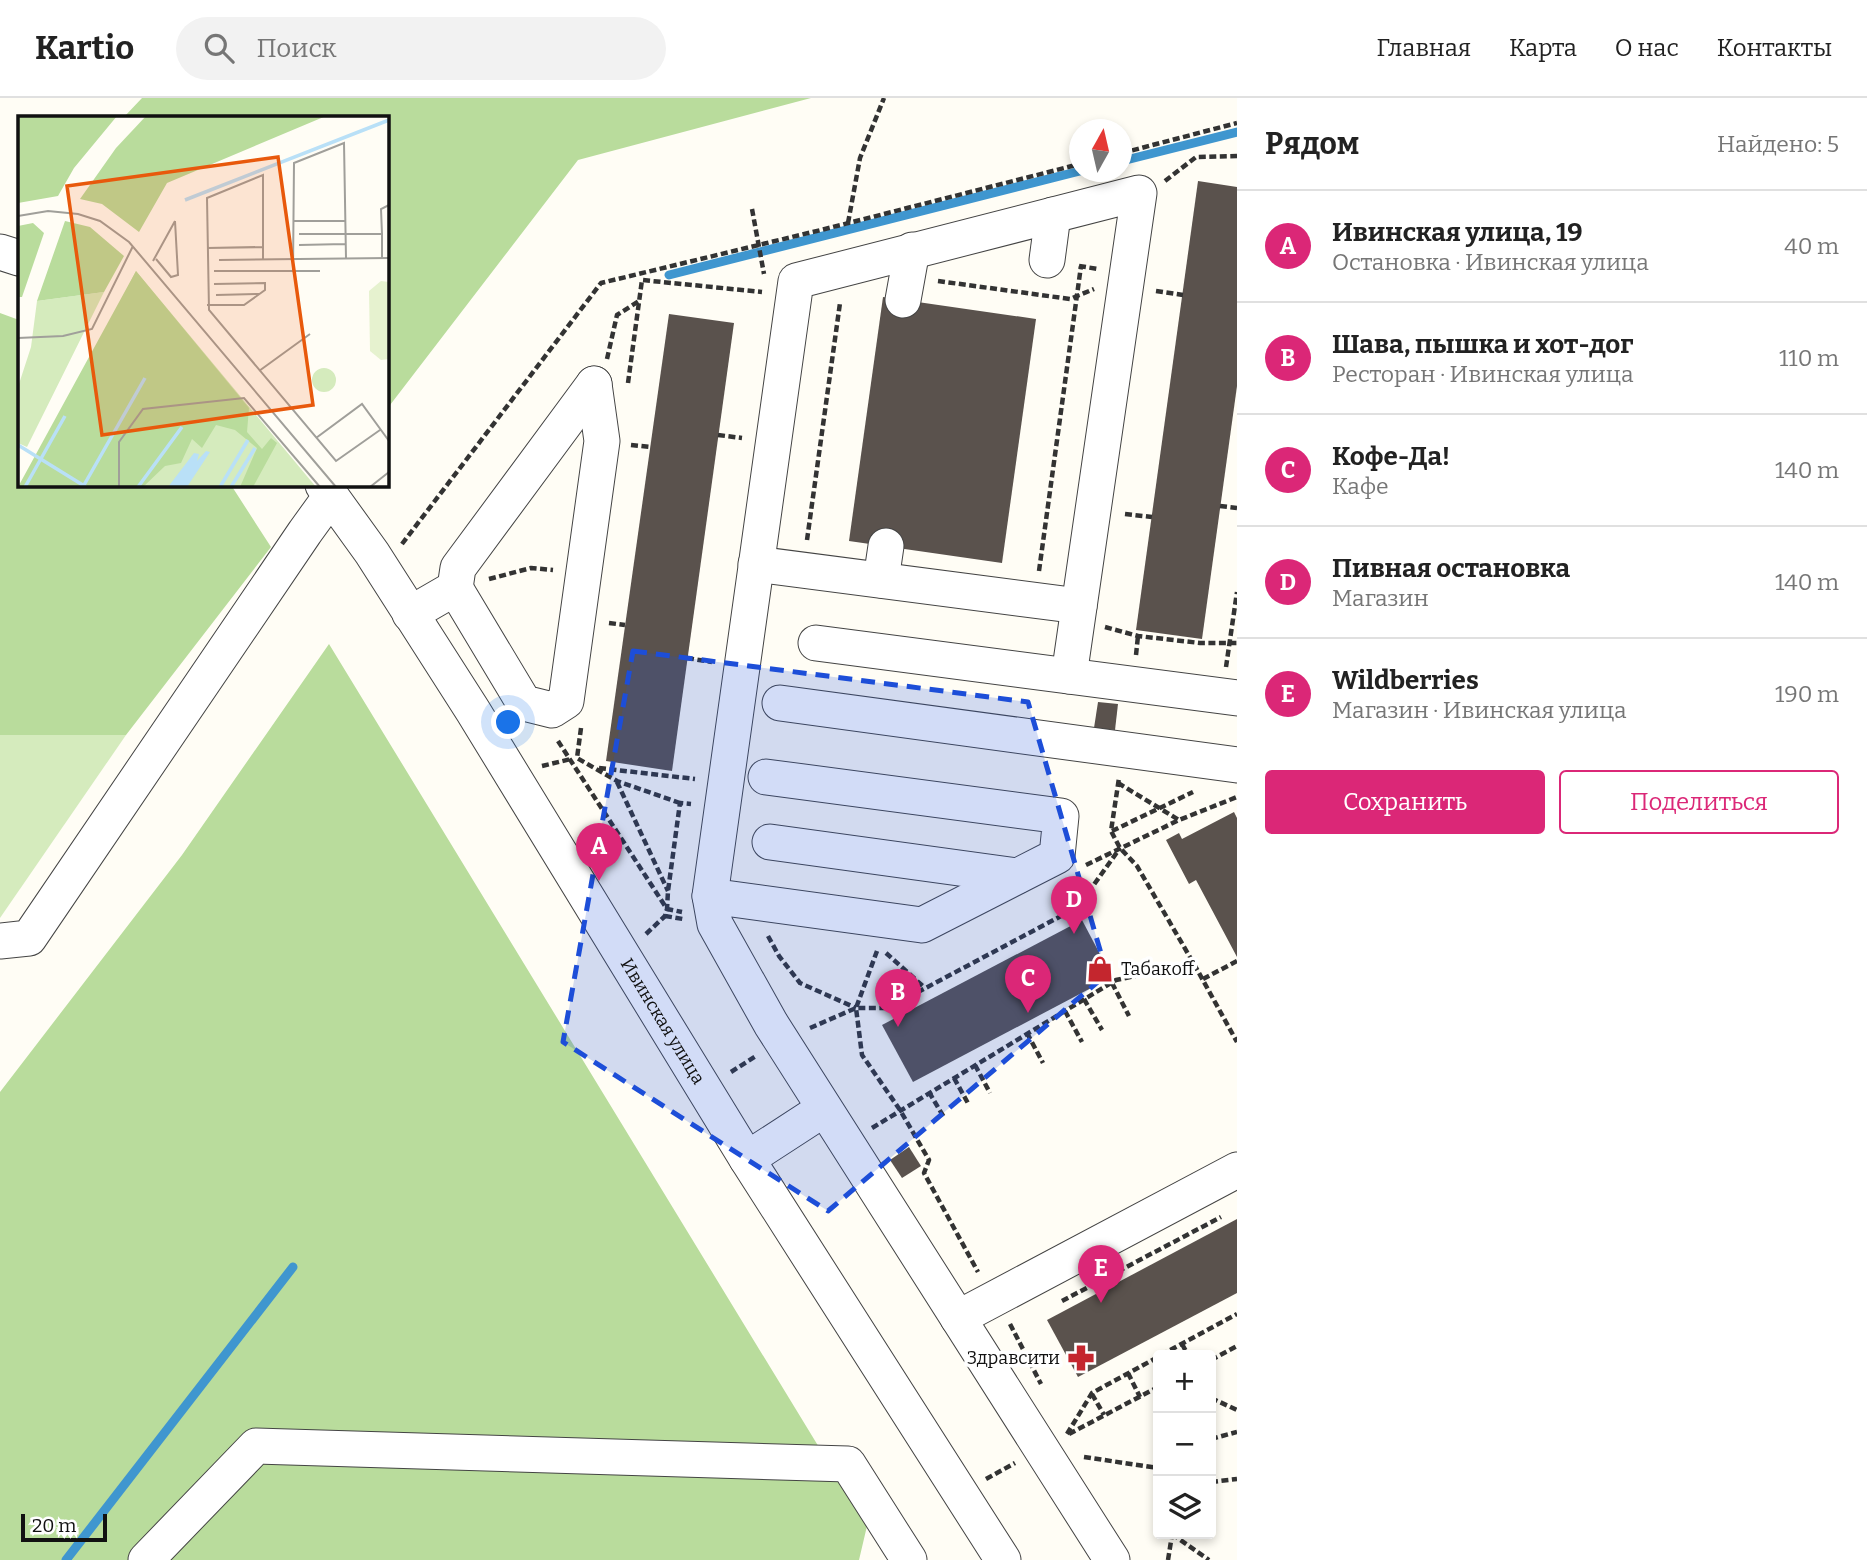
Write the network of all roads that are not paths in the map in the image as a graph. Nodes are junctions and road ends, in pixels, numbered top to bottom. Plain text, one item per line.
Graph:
1 (1053, 215) junction
2 (0, 252) edge
3 (18, 258) edge
4 (1047, 260) road end
5 (327, 491) edge
6 (886, 546) dead end
7 (757, 564) junction
8 (881, 580) junction
9 (455, 588) junction
10 (410, 614) junction
11 (1078, 614) junction
12 (816, 643) dead end
13 (1069, 676) junction
14 (1230, 697) edge
15 (780, 702) dead end
16 (1236, 767) edge
17 (766, 777) dead end
18 (770, 842) dead end
19 (1017, 876) junction
20 (710, 896) junction
21 (0, 941) edge
22 (824, 1109) junction
23 (747, 1159) junction
24 (1237, 1170) edge
25 (958, 1318) junction
26 (146, 1560) edge
27 (909, 1560) edge
28 (1003, 1560) edge
29 (1112, 1560) edge

1 - 4 street
1 - 7 street
1 - 11 street
2 - 3 street
5 - 10 street, Ивинская улица
5 - 21 street
6 - 8 street
7 - 8 street
7 - 20 street
8 - 11 street
9 - 9 street
9 - 10 street
10 - 23 street, Ивинская улица
11 - 13 street
12 - 13 street
13 - 14 street
15 - 16 street
17 - 19 street
18 - 19 street
19 - 20 street
20 - 22 street
22 - 23 street
22 - 25 street
23 - 28 street, Ивинская улица
24 - 25 street
25 - 29 street
26 - 27 street

